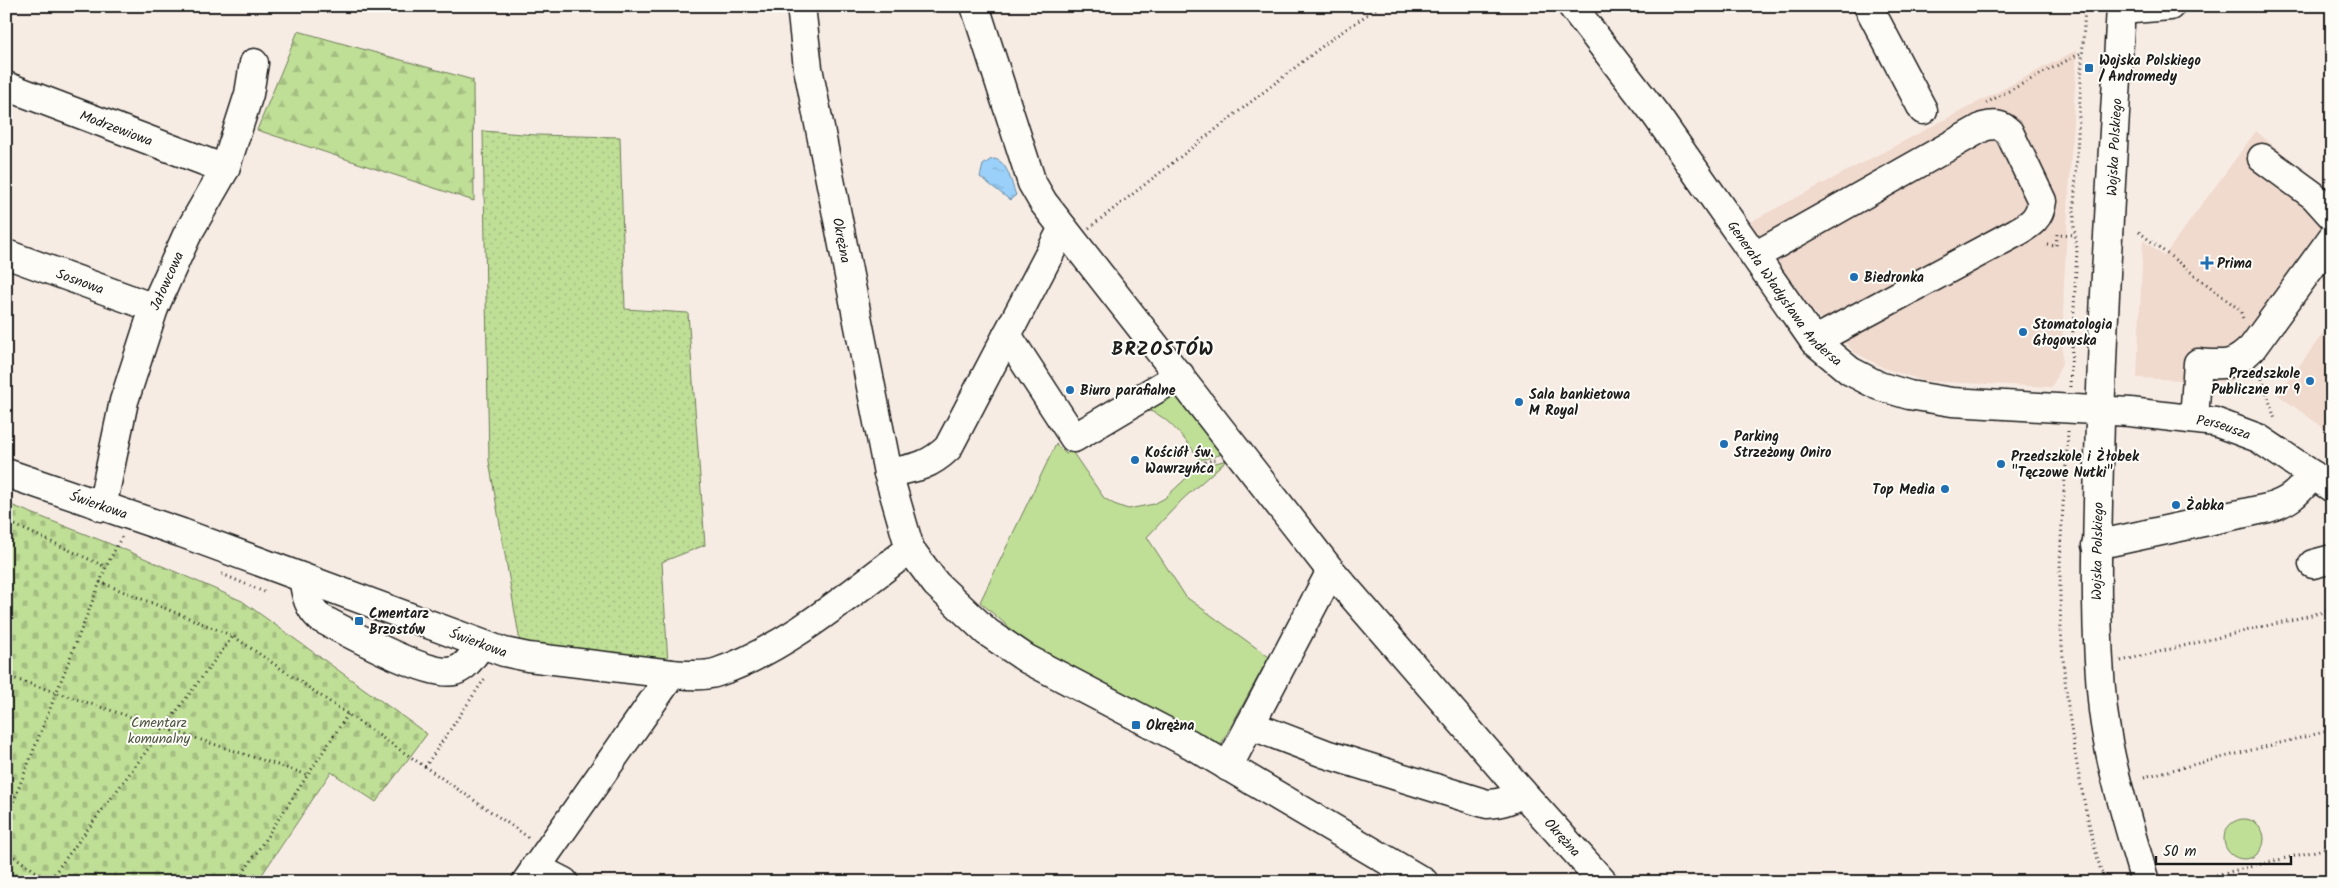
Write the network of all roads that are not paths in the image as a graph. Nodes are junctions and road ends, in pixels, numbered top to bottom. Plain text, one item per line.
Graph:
1 (801, 6) edge
2 (975, 6) edge
3 (1572, 6) edge
4 (1868, 6) edge
5 (2170, 6) edge
6 (2121, 8) edge
7 (254, 63) dead end
8 (6, 86) edge
9 (1923, 110) dead end
10 (2262, 158) dead end
11 (225, 169) junction
12 (2332, 216) edge
13 (1068, 234) junction
14 (2332, 238) edge
15 (6, 254) edge
16 (1755, 256) junction
17 (154, 308) junction
18 (1007, 335) junction
19 (1814, 341) junction
20 (1180, 375) junction
21 (2100, 410) junction
22 (2194, 419) junction
23 (6, 473) edge
24 (888, 473) junction
25 (2322, 482) edge
26 (102, 507) junction
27 (2096, 546) junction
28 (910, 549) junction
29 (1331, 571) junction
30 (303, 578) junction
31 (481, 645) junction
32 (672, 674) junction
33 (1250, 725) junction
34 (1228, 767) junction
35 (1522, 792) junction
36 (533, 864) edge
37 (564, 882) edge
38 (1424, 882) edge
39 (1603, 882) edge
40 (2145, 882) edge

1 - 24 street, Okrężna
2 - 13 street, Okrężna
3 - 16 street, Generała Władysława Andersa
4 - 9 street
5 - 6 street
6 - 21 street, Wojska Polskiego
7 - 11 street, Jałowcowa
8 - 11 street, Modrzewiowa
10 - 12 street
11 - 17 street, Jałowcowa
13 - 18 street
13 - 20 street, Okrężna
14 - 22 street
15 - 17 street, Sosnowa
16 - 19 street, Generała Władysława Andersa
16 - 19 street
17 - 26 street, Jałowcowa
18 - 20 street
18 - 24 street
19 - 21 street, Generała Władysława Andersa
20 - 29 street, Okrężna
21 - 22 street, Perseusza
21 - 27 street, Wojska Polskiego
22 - 25 street, Perseusza
23 - 26 street, Świerkowa
24 - 28 street, Okrężna
25 - 27 street
26 - 30 street, Świerkowa
27 - 40 street, Wojska Polskiego
28 - 32 street, Świerkowa
28 - 34 street, Okrężna
29 - 33 street
29 - 35 street, Okrężna
30 - 31 street, Świerkowa
30 - 31 street
31 - 32 street, Świerkowa
32 - 36 street
33 - 34 street
33 - 35 street
34 - 38 street, Okrężna
35 - 39 street, Okrężna
36 - 37 street

